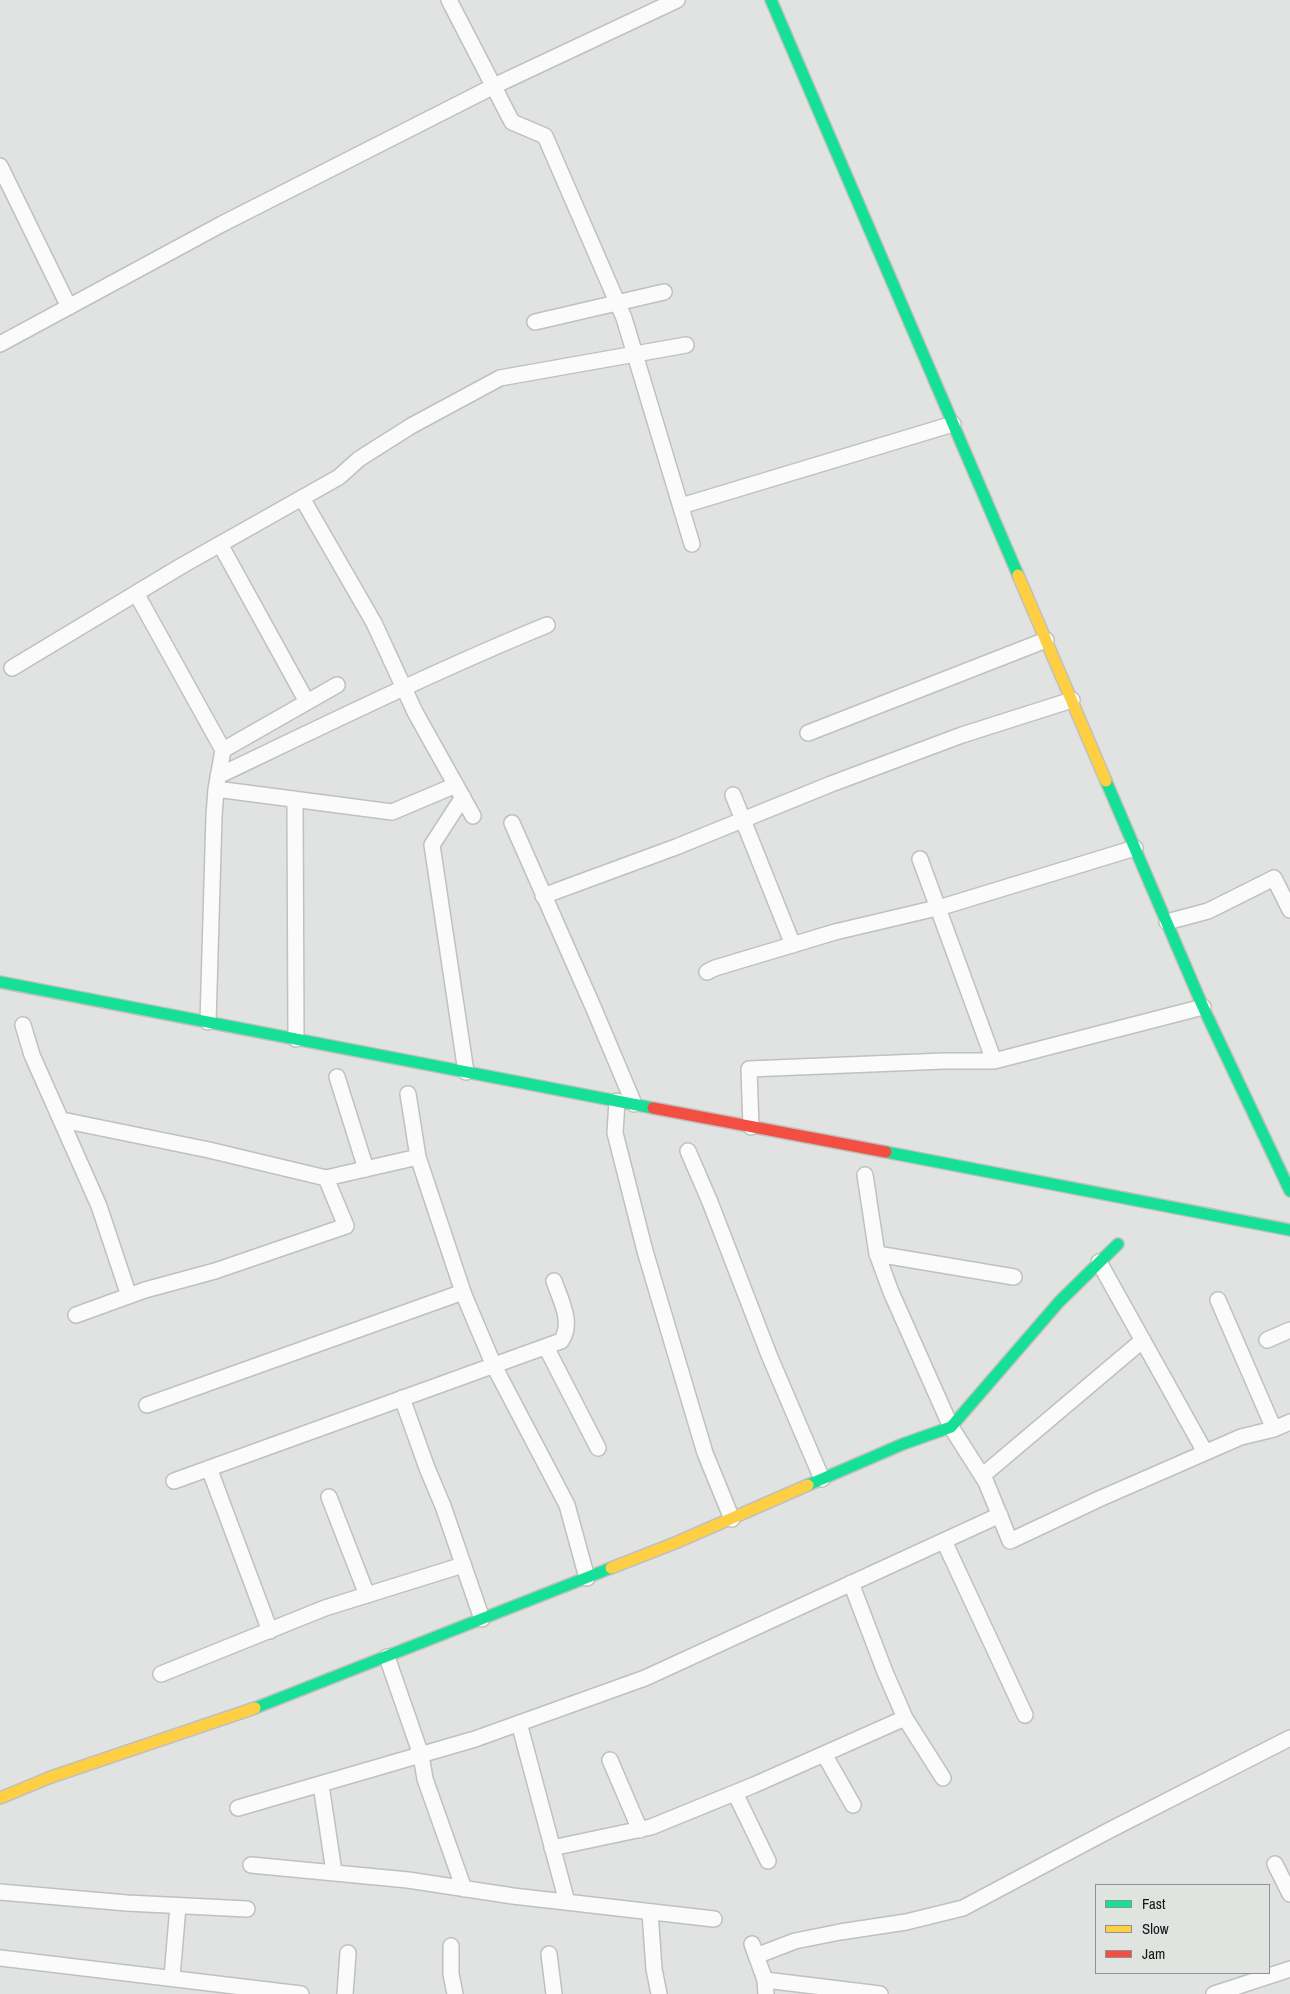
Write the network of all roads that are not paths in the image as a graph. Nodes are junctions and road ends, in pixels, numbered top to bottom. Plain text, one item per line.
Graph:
1 (449, 0) edge
2 (677, 0) edge
3 (771, 0) edge
4 (494, 86) junction
5 (0, 166) edge
6 (664, 292) dead end
7 (618, 303) junction
8 (70, 307) junction
9 (535, 322) dead end
10 (0, 344) edge
11 (686, 345) dead end
12 (635, 354) junction
13 (953, 424) junction
14 (302, 498) junction
15 (681, 506) junction
16 (220, 544) junction
17 (692, 544) dead end
18 (136, 593) junction
19 (547, 625) dead end
20 (1046, 640) junction
21 (12, 668) dead end
22 (337, 685) dead end
23 (404, 688) junction
24 (1072, 700) junction
25 (307, 702) junction
26 (808, 733) dead end
27 (223, 750) junction
28 (217, 782) junction
29 (459, 791) junction
30 (734, 795) dead end
31 (295, 799) junction
32 (473, 816) dead end
33 (744, 819) junction
34 (512, 823) dead end
35 (1135, 848) junction
36 (920, 859) dead end
37 (543, 896) junction
38 (938, 907) junction
39 (1290, 910) edge
40 (1166, 922) junction
41 (794, 945) junction
42 (707, 972) dead end
43 (0, 982) edge
44 (1203, 1007) junction
45 (208, 1022) junction
46 (23, 1025) dead end
47 (296, 1039) junction
48 (994, 1061) junction
49 (466, 1072) junction
50 (337, 1077) dead end
51 (408, 1094) dead end
52 (617, 1101) junction
53 (634, 1104) junction
54 (62, 1120) junction
55 (751, 1127) junction
56 (688, 1151) dead end
57 (418, 1156) junction
58 (366, 1169) junction
59 (864, 1175) dead end
60 (326, 1178) junction
61 (1290, 1191) edge
62 (1290, 1230) edge
63 (1118, 1244) dead end
64 (877, 1254) junction
65 (1099, 1262) junction
66 (1014, 1277) dead end
67 (554, 1281) dead end
68 (463, 1292) junction
69 (129, 1296) junction
70 (1218, 1300) dead end
71 (76, 1315) dead end
72 (1290, 1330) edge
73 (1143, 1340) junction
74 (1267, 1340) dead end
75 (546, 1347) junction
76 (494, 1366) junction
77 (402, 1398) junction
78 (147, 1404) dead end
79 (1290, 1422) edge
80 (951, 1426) junction
81 (1274, 1429) junction
82 (598, 1448) dead end
83 (1205, 1452) junction
84 (209, 1468) junction
85 (982, 1476) junction
86 (822, 1480) junction
87 (174, 1481) dead end
88 (329, 1497) dead end
89 (1000, 1515) junction
90 (732, 1519) junction
91 (944, 1540) junction
92 (463, 1565) junction
93 (587, 1578) junction
94 (851, 1583) junction
95 (367, 1595) junction
96 (482, 1620) junction
97 (270, 1631) junction
98 (388, 1657) junction
99 (161, 1674) dead end
100 (1025, 1715) dead end
101 (905, 1718) junction
102 (519, 1723) junction
103 (1290, 1738) edge
104 (824, 1754) junction
105 (420, 1755) junction
106 (610, 1760) dead end
107 (943, 1778) dead end
108 (321, 1785) junction
109 (735, 1793) junction
110 (0, 1798) edge
111 (854, 1805) dead end
112 (238, 1808) dead end
113 (640, 1830) junction
114 (552, 1848) junction
115 (768, 1861) dead end
116 (1275, 1864) dead end
117 (251, 1865) dead end
118 (334, 1872) junction
119 (464, 1889) junction
120 (0, 1892) edge
121 (1290, 1894) edge
122 (567, 1902) junction
123 (178, 1906) junction
124 (247, 1909) dead end
125 (650, 1912) junction
126 (714, 1919) dead end
127 (451, 1946) dead end
128 (348, 1952) dead end
129 (549, 1954) dead end
130 (0, 1958) edge
131 (1290, 1969) edge
132 (172, 1977) junction
133 (766, 1987) edge
134 (301, 1994) edge
135 (345, 1994) edge
136 (455, 1994) edge
137 (554, 1994) edge
138 (660, 1994) edge
139 (880, 1994) edge
140 (1214, 1994) edge

1 - 4 street
2 - 4 street
3 - 13 street
4 - 7 street
4 - 8 street
5 - 8 street
6 - 7 street
7 - 9 street
7 - 12 street
8 - 10 street
11 - 12 street
12 - 14 street
12 - 15 street
13 - 15 street
13 - 20 street
14 - 16 street
14 - 23 street
15 - 17 street
16 - 18 street
16 - 25 street
18 - 21 street
18 - 27 street
19 - 23 street
20 - 24 street
20 - 26 street
22 - 25 street
23 - 28 street
23 - 29 street
24 - 33 street
24 - 35 street
25 - 27 street
27 - 28 street
28 - 31 street
28 - 45 street
29 - 31 street
29 - 32 street
29 - 49 street
30 - 33 street
31 - 47 street
33 - 37 street
33 - 41 street
34 - 37 street
35 - 38 street
35 - 40 street
36 - 38 street
37 - 53 street
38 - 41 street
38 - 48 street
39 - 40 street
40 - 44 street
41 - 42 street
43 - 45 street
44 - 48 street
44 - 61 street
45 - 47 street
46 - 54 street
47 - 49 street
48 - 55 street
49 - 52 street
50 - 58 street
51 - 57 street
52 - 53 street
52 - 90 street
53 - 55 street
54 - 60 street
54 - 69 street
55 - 62 street
56 - 86 street
57 - 58 street
57 - 68 street
58 - 60 street
59 - 64 street
60 - 69 street
63 - 65 street
64 - 66 street
64 - 80 street
65 - 73 street
65 - 80 street
67 - 75 street
68 - 76 street
68 - 78 street
69 - 71 street
70 - 81 street
72 - 74 street
73 - 83 street
73 - 85 street
75 - 76 street
75 - 82 street
76 - 77 street
76 - 93 street
77 - 84 street
77 - 92 street
79 - 81 street
80 - 85 street
80 - 86 street
81 - 83 street
83 - 89 street
84 - 87 street
84 - 97 street
85 - 89 street
86 - 90 street
88 - 95 street
89 - 91 street
90 - 93 street
91 - 94 street
91 - 100 street
92 - 95 street
92 - 96 street
93 - 96 street
94 - 101 street
94 - 102 street
95 - 97 street
96 - 98 street
97 - 99 street
98 - 105 street
98 - 110 street
101 - 104 street
101 - 107 street
102 - 105 street
102 - 114 street
103 - 133 street
104 - 109 street
104 - 111 street
105 - 108 street
105 - 119 street
106 - 113 street
108 - 112 street
108 - 118 street
109 - 113 street
109 - 115 street
113 - 114 street
114 - 122 street
116 - 121 street
117 - 118 street
118 - 119 street
119 - 122 street
120 - 123 street
122 - 125 street
123 - 124 street
123 - 132 street
125 - 126 street
125 - 138 street
127 - 136 street
128 - 135 street
129 - 137 street
130 - 132 street
131 - 140 street
132 - 134 street
133 - 139 street

